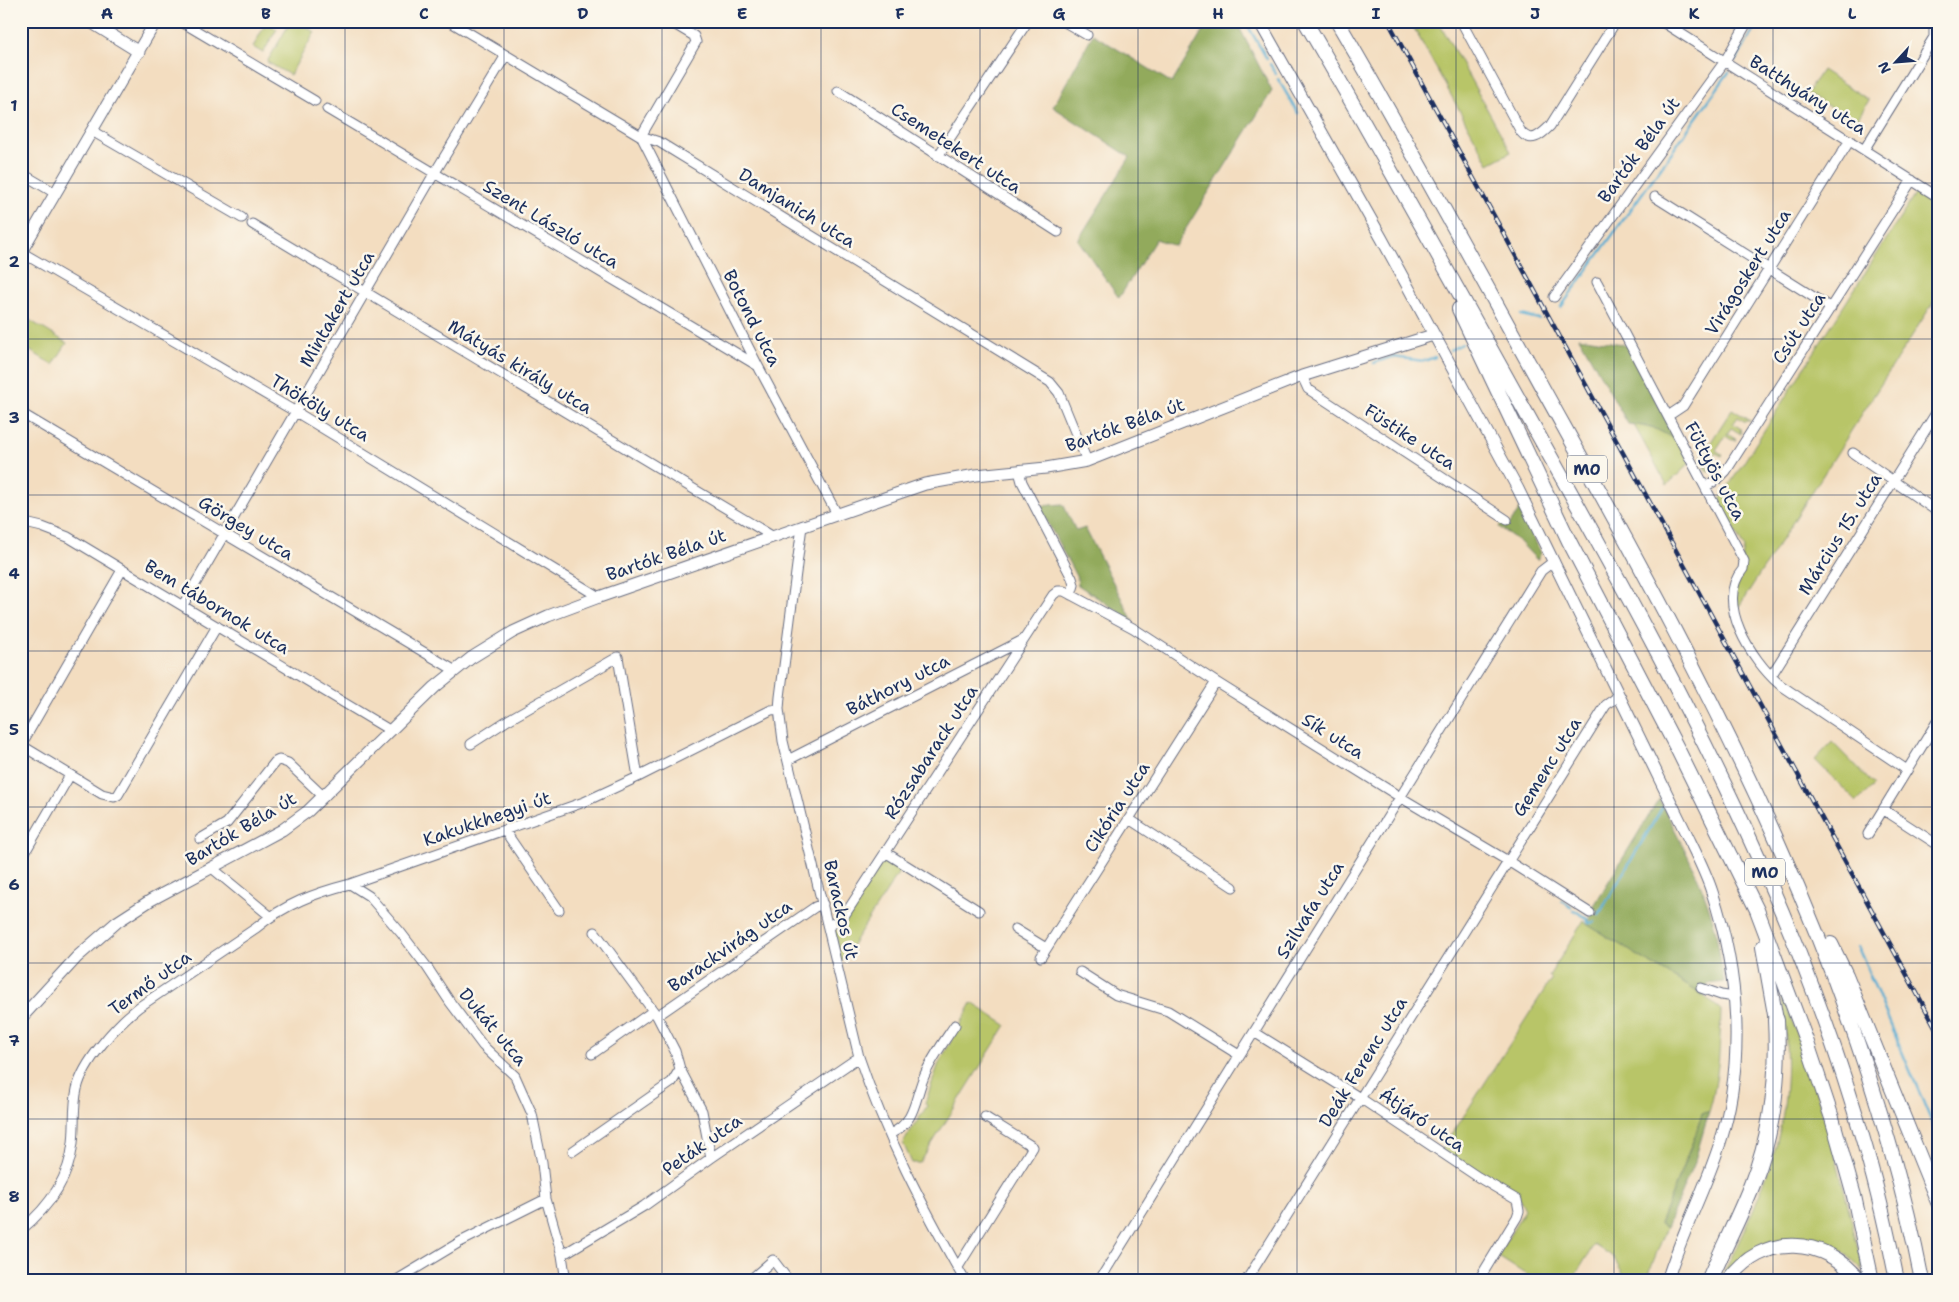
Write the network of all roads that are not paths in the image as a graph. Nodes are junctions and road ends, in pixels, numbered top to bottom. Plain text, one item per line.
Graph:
1 (89, 21) edge
2 (156, 21) edge
3 (180, 21) edge
4 (449, 21) edge
5 (669, 21) edge
6 (1028, 21) edge
7 (1063, 21) edge
8 (1259, 21) edge
9 (1305, 21) edge
10 (1337, 21) edge
11 (1461, 21) edge
12 (1616, 21) edge
13 (1661, 21) edge
14 (1748, 21) edge
15 (1928, 21) edge
16 (1087, 36) dead end
17 (140, 52) junction
18 (506, 56) junction
19 (1726, 61) junction
20 (838, 92) dead end
21 (315, 101) dead end
22 (328, 109) dead end
23 (92, 131) junction
24 (642, 136) junction
25 (1850, 140) junction
26 (1864, 150) junction
27 (938, 156) junction
28 (21, 173) edge
29 (434, 174) junction
30 (1912, 180) junction
31 (54, 193) junction
32 (1938, 196) edge
33 (1655, 197) dead end
34 (242, 218) dead end
35 (252, 224) dead end
36 (1058, 232) dead end
37 (1436, 251) junction
38 (21, 252) edge
39 (1769, 269) junction
40 (1597, 282) dead end
41 (365, 293) junction
42 (1554, 297) dead end
43 (1831, 308) junction
44 (1433, 335) junction
45 (758, 366) junction
46 (1302, 376) junction
47 (1938, 410) edge
48 (296, 412) junction
49 (21, 413) edge
50 (1668, 416) junction
51 (1853, 454) dead end
52 (1087, 461) junction
53 (1019, 471) junction
54 (1893, 481) junction
55 (1706, 487) junction
56 (1938, 512) edge
57 (836, 514) junction
58 (1507, 520) dead end
59 (21, 522) edge
60 (802, 526) junction
61 (224, 534) junction
62 (772, 536) junction
63 (1554, 561) junction
64 (122, 570) junction
65 (1058, 591) joint
66 (1071, 595) junction
67 (599, 597) junction
68 (183, 605) junction
69 (217, 626) junction
70 (1024, 639) junction
71 (454, 670) junction
72 (1770, 676) junction
73 (1216, 682) junction
74 (1619, 696) junction
75 (779, 709) junction
76 (1938, 720) edge
77 (391, 731) junction
78 (471, 744) dead end
79 (21, 745) edge
80 (788, 760) junction
81 (1907, 770) junction
82 (70, 774) junction
83 (638, 777) junction
84 (324, 797) junction
85 (1400, 797) junction
86 (1884, 810) junction
87 (1129, 819) junction
88 (505, 830) junction
89 (1868, 834) dead end
90 (200, 839) dead end
91 (1938, 845) edge
92 (885, 852) junction
93 (21, 859) edge
94 (1508, 861) junction
95 (1736, 866) junction
96 (212, 868) junction
97 (350, 884) junction
98 (1233, 886) dead end
99 (1801, 893) junction
100 (823, 904) junction
101 (559, 910) dead end
102 (979, 910) dead end
103 (1590, 913) dead end
104 (270, 916) junction
105 (828, 927) junction
106 (1014, 929) dead end
107 (595, 932) dead end
108 (1046, 948) junction
109 (1040, 957) dead end
110 (1080, 972) dead end
111 (1701, 988) dead end
112 (1735, 997) junction
113 (655, 1014) junction
114 (21, 1018) edge
115 (1776, 1020) joint
116 (955, 1025) dead end
117 (1254, 1032) junction
118 (592, 1054) dead end
119 (1239, 1055) junction
120 (859, 1057) junction
121 (680, 1069) junction
122 (1360, 1098) junction
123 (985, 1117) dead end
124 (890, 1134) junction
125 (573, 1151) dead end
126 (711, 1158) junction
127 (546, 1199) junction
128 (1938, 1202) edge
129 (21, 1230) edge
130 (562, 1255) junction
131 (958, 1267) junction
132 (395, 1281) edge
133 (566, 1281) edge
134 (749, 1281) edge
135 (790, 1281) edge
136 (966, 1281) edge
137 (1099, 1281) edge
138 (1246, 1281) edge
139 (1478, 1281) edge
140 (1667, 1281) edge
141 (1709, 1281) edge
142 (1728, 1281) edge
143 (1860, 1281) edge
144 (1872, 1281) edge
145 (1897, 1281) edge
146 (1922, 1281) edge

1 - 17 street
2 - 17 street
3 - 21 street
4 - 18 street, Damjanich utca
5 - 24 street
6 - 27 street
7 - 16 street
8 - 44 street
9 - 37 highway, M0
10 - 99 highway, M0
11 - 12 street
13 - 19 street, Batthyány utca
14 - 19 street, Bartók Béla út
15 - 26 street
17 - 23 street
18 - 24 street, Damjanich utca
18 - 29 street, Mintakert utca
19 - 25 street, Batthyány utca
19 - 42 street, Bartók Béla út
20 - 27 street, Csemetekert utca
22 - 29 street, Szent László utca
23 - 31 street
23 - 34 street
24 - 45 street, Botond utca
24 - 52 street, Damjanich utca
25 - 26 street, Batthyány utca
25 - 39 street, Virágoskert utca
26 - 30 street, Batthyány utca
27 - 36 street, Csemetekert utca
28 - 31 street
29 - 41 street, Mintakert utca
29 - 45 street, Szent László utca
30 - 32 street, Batthyány utca
30 - 43 street, Csút utca
31 - 38 street
33 - 39 street
35 - 41 street, Mátyás király utca
37 - 95 highway
37 - 145 highway, M0
38 - 48 street, Thököly utca
39 - 43 street
39 - 50 street, Virágoskert utca
40 - 50 street, Füttyös utca
41 - 48 street, Mintakert utca
41 - 62 street, Mátyás király utca
43 - 55 street, Csút utca
44 - 46 street, Bartók Béla út
44 - 63 street
45 - 57 street, Botond utca
46 - 52 street, Bartók Béla út
46 - 58 street, Füstike utca
47 - 54 street, Március 15. utca
48 - 61 street, Mintakert utca
48 - 67 street, Thököly utca
49 - 61 street, Görgey utca
50 - 55 street, Füttyös utca
51 - 54 street
52 - 53 street, Bartók Béla út
53 - 57 street, Bartók Béla út
53 - 66 street
54 - 56 street
54 - 72 street, Március 15. utca
55 - 72 street, Füttyös utca
57 - 60 street, Bartók Béla út
59 - 64 street, Bem tábornok utca
60 - 62 street, Bartók Béla út
60 - 75 street, Barackos út
61 - 68 street, Mintakert utca
61 - 71 street, Görgey utca
62 - 67 street, Bartók Béla út
63 - 74 street
63 - 85 street, Szilvafa utca
64 - 68 street, Bem tábornok utca
64 - 79 street
65 - 66 street, Sík utca
65 - 70 street, Rózsabarack utca
66 - 73 street, Sík utca
67 - 71 street, Bartók Béla út
68 - 69 street, Bem tábornok utca
69 - 77 street, Bem tábornok utca
69 - 82 street
70 - 80 street, Báthory utca
70 - 92 street, Rózsabarack utca
71 - 77 street, Bartók Béla út
72 - 81 street, Füttyös utca
73 - 85 street, Sík utca
73 - 87 street, Cikória utca
74 - 94 street, Gemenc utca
74 - 112 street
75 - 80 street, Barackos út
75 - 83 street, Kakukkhegyi út
76 - 81 street
77 - 84 street, Bartók Béla út
78 - 83 street
79 - 82 street
80 - 100 street, Barackos út
81 - 86 street
82 - 93 street
83 - 88 street, Kakukkhegyi út
84 - 90 street
84 - 96 street, Bartók Béla út
85 - 94 street, Sík utca
85 - 117 street, Szilvafa utca
86 - 89 street
86 - 91 street
87 - 98 street
87 - 108 street, Cikória utca
88 - 97 street, Kakukkhegyi út
88 - 101 street
92 - 102 street
92 - 105 street, Rózsabarack utca
94 - 103 street, Sík utca
94 - 122 street, Deák Ferenc utca
95 - 115 highway
95 - 144 highway
96 - 104 street
96 - 114 street, Bartók Béla út
97 - 104 street, Kakukkhegyi út
97 - 127 street, Dukát utca
99 - 128 highway
99 - 146 highway, M0
100 - 105 street, Barackos út
100 - 113 street, Barackvirág utca
104 - 129 street, Termő utca
105 - 120 street, Barackos út
106 - 108 street
107 - 113 street
108 - 109 street, Cikória utca
110 - 119 street
111 - 112 street
112 - 140 street
113 - 118 street, Barackvirág utca
113 - 121 street
115 - 141 highway
116 - 124 street
117 - 119 street, Szilvafa utca
117 - 122 street, Átjáró utca
119 - 137 street, Szilvafa utca
120 - 124 street, Barackos út
120 - 126 street, Peták utca
121 - 125 street
121 - 126 street
122 - 138 street, Deák Ferenc utca
122 - 139 street, Átjáró utca
123 - 131 street
124 - 131 street, Barackos út
126 - 130 street, Peták utca
127 - 130 street, Dukát utca
127 - 132 street
130 - 133 street, Dukát utca
131 - 136 street, Barackos út
134 - 135 street
142 - 143 highway

